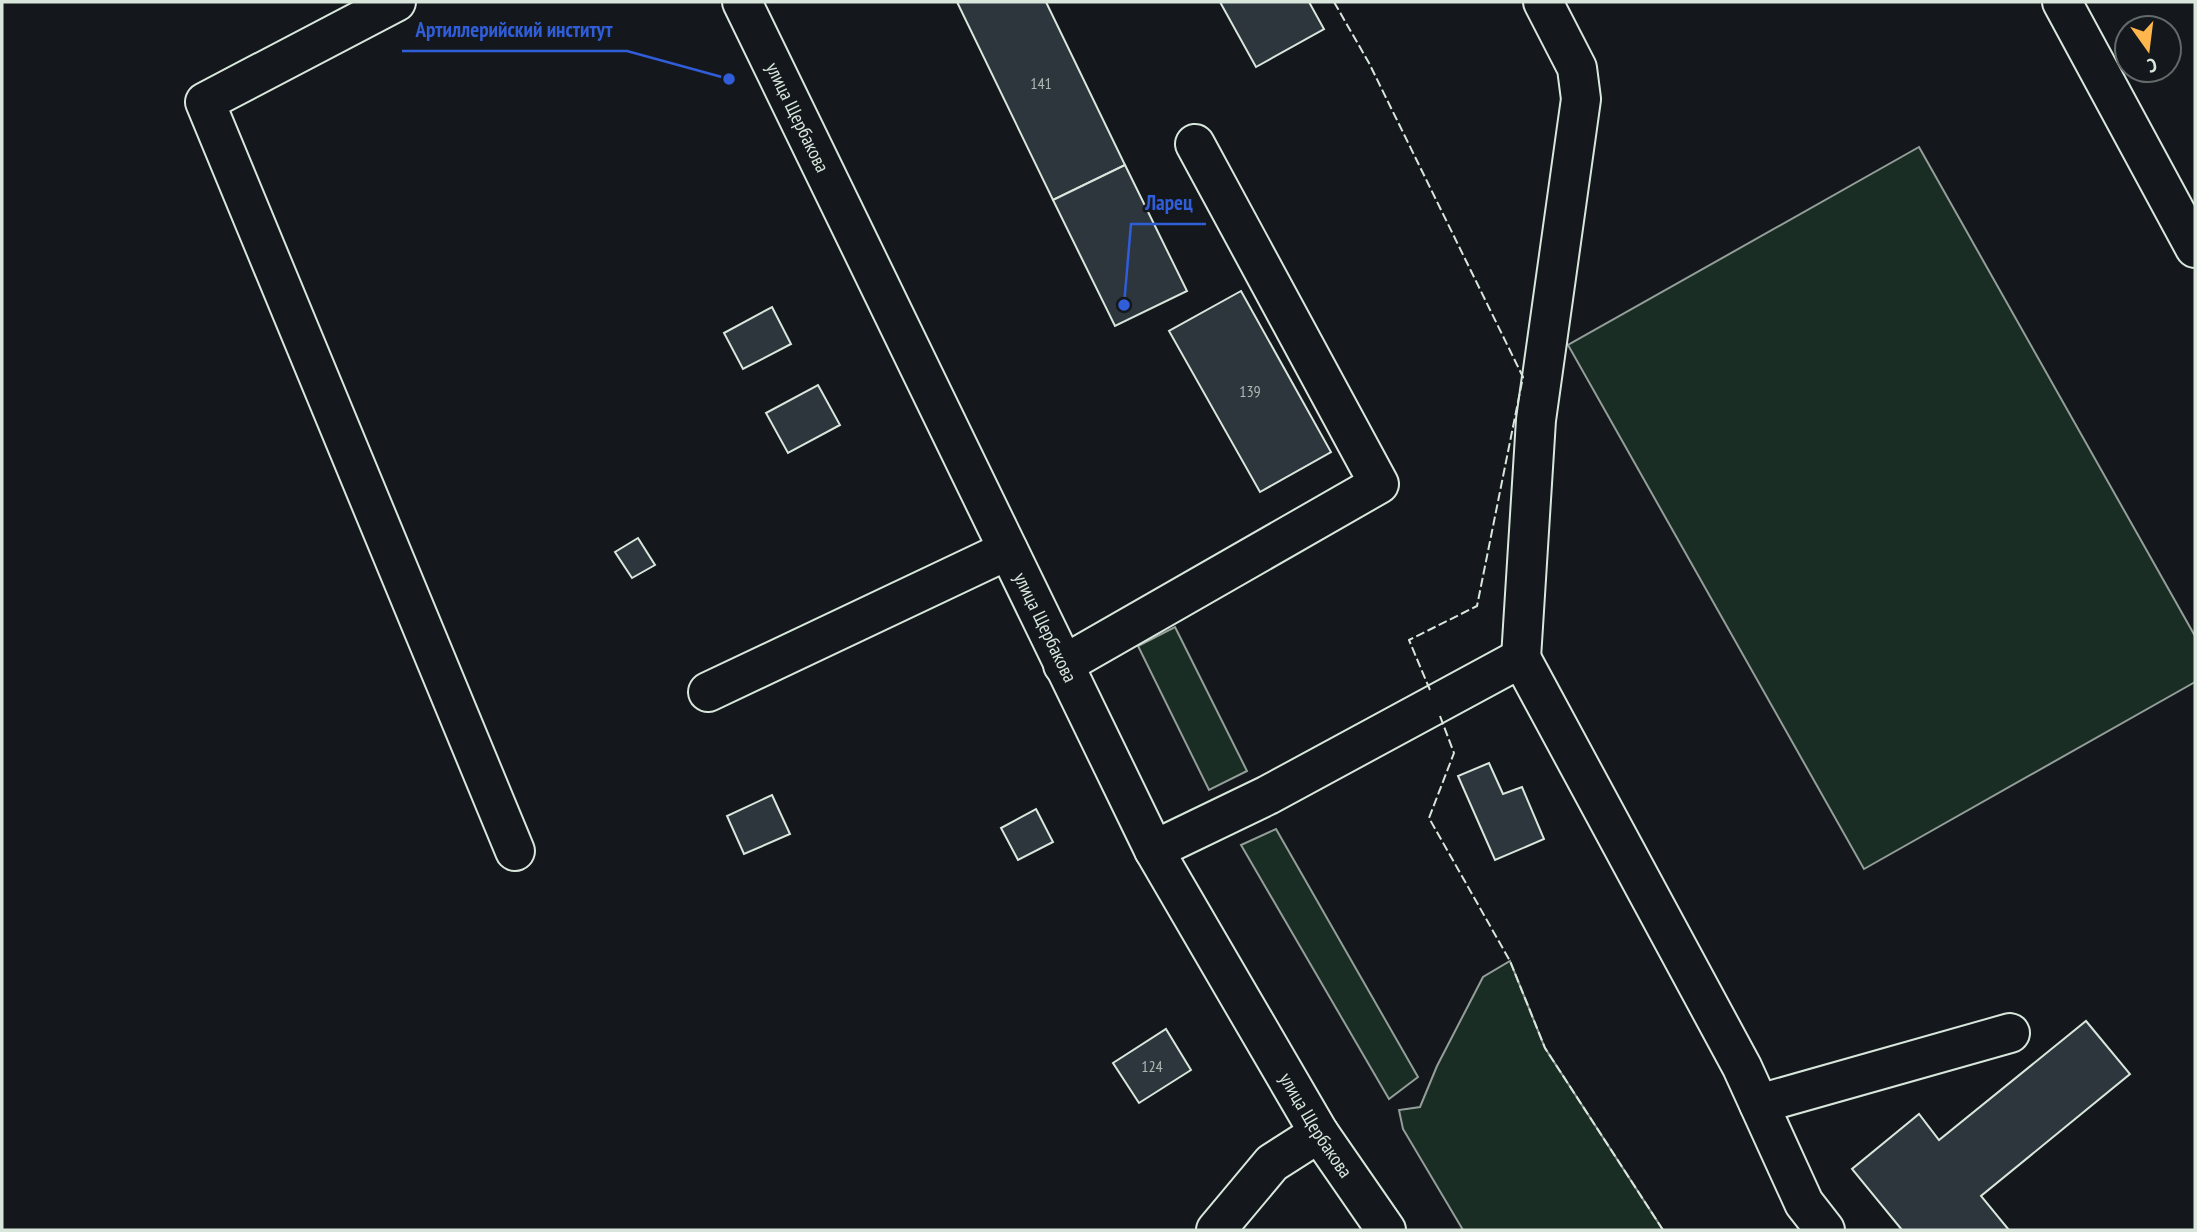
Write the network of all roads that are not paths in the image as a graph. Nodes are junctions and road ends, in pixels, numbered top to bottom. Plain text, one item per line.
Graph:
1 (396, 2) edge
2 (742, 2) edge
3 (1543, 2) edge
4 (2062, 2) edge
5 (1195, 144) dead end
6 (2195, 248) edge
7 (1008, 550) junction
8 (1521, 658) junction
9 (1063, 665) junction
10 (708, 692) dead end
11 (1154, 850) junction
12 (516, 851) dead end
13 (2010, 1033) dead end
14 (1759, 1104) junction
15 (1319, 1133) junction
16 (1216, 1230) edge
17 (1386, 1230) edge
18 (1825, 1230) edge

1 - 12 main road
2 - 7 main road, улица Щербакова
3 - 8 main road
4 - 6 main road
5 - 9 main road
7 - 9 main road, улица Щербакова
7 - 10 main road
8 - 11 main road
8 - 14 main road
9 - 11 main road, улица Щербакова
11 - 15 main road, улица Щербакова
13 - 14 main road
14 - 18 main road
15 - 16 main road
15 - 17 main road, улица Щербакова

